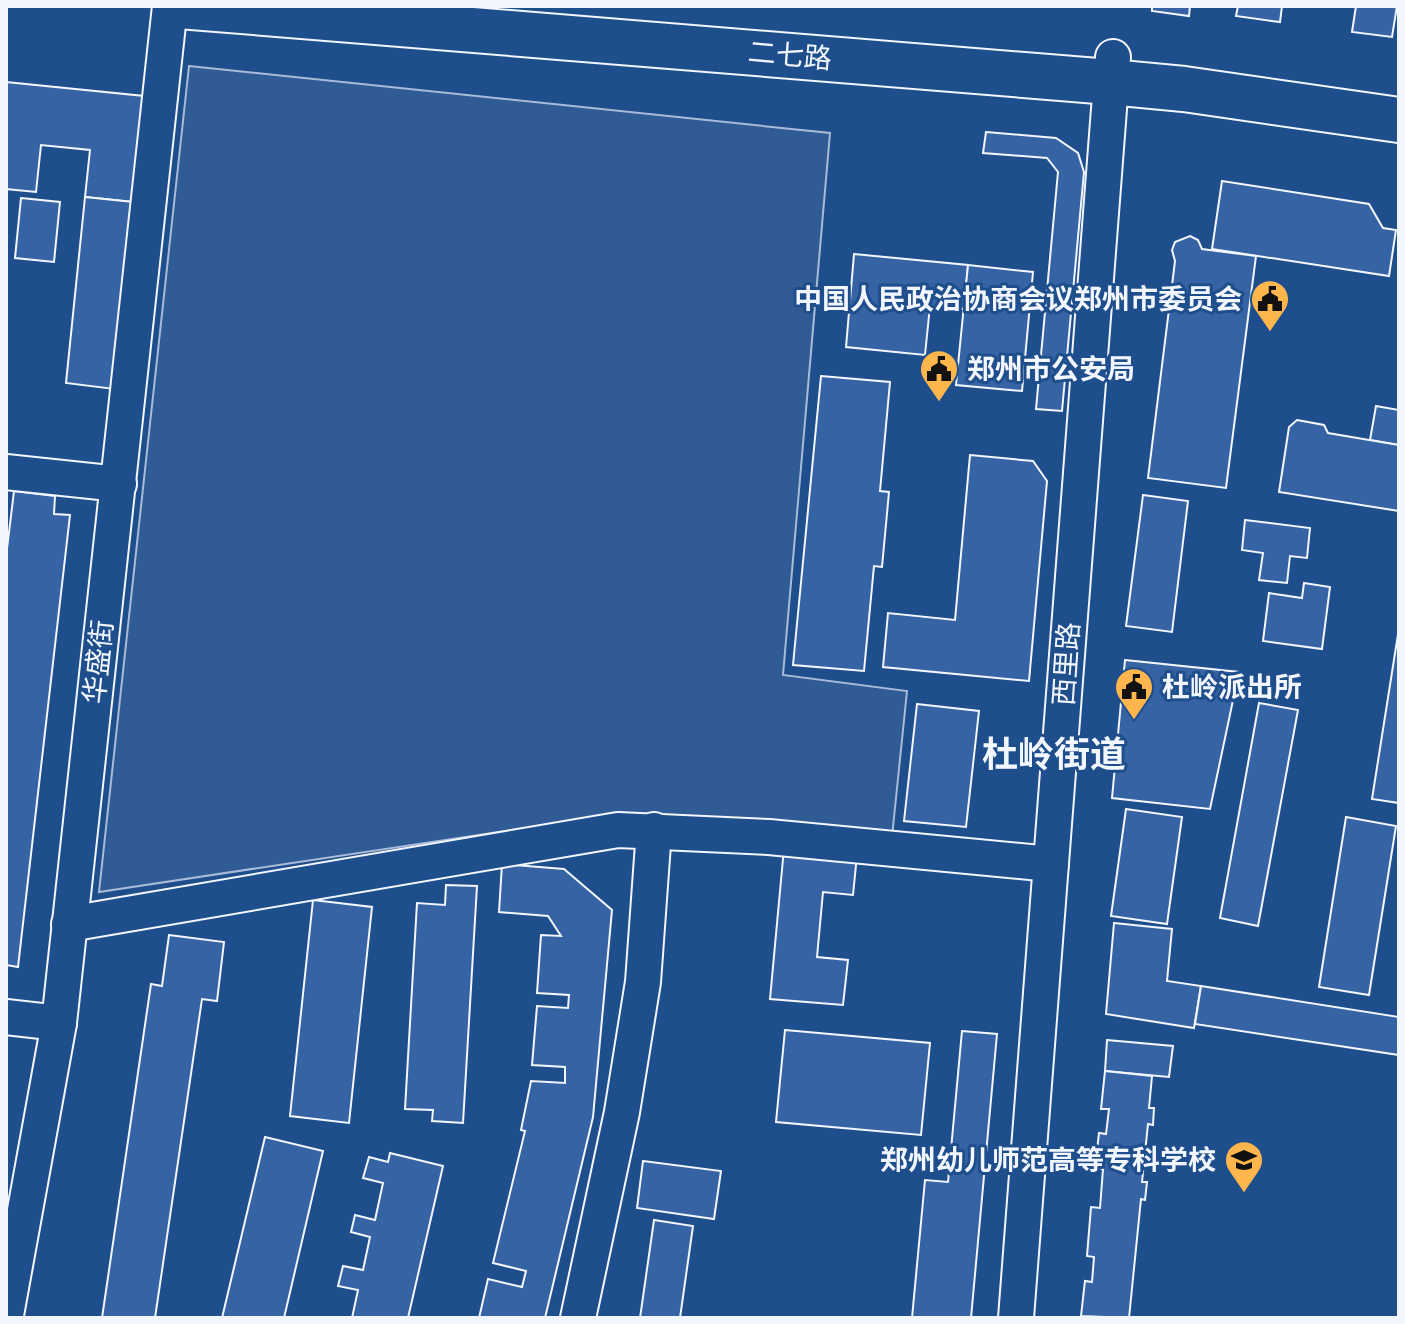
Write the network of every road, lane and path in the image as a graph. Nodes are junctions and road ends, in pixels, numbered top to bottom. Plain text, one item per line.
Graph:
1 (170, 6) edge
2 (179, 6) edge
3 (529, 6) edge
4 (1111, 70) junction
5 (1399, 93) edge
6 (1399, 120) edge
7 (6, 472) edge
8 (119, 484) junction
9 (654, 830) junction
10 (1051, 864) junction
11 (69, 924) junction
12 (6, 1017) edge
13 (59, 1023) junction
14 (6, 1315) edge
15 (578, 1318) edge
16 (1016, 1318) edge

1 - 8 street, 华盛街
2 - 4 main road, 二七路
3 - 4 main road, 二七路
4 - 5 main road, 二七路
4 - 6 main road, 二七路
4 - 10 street, 西里路
7 - 8 street
8 - 11 street, 华盛街
9 - 10 street
9 - 11 street
9 - 15 street
10 - 16 street, 西里路
11 - 13 street, 华盛街
12 - 13 street
13 - 14 street, 华盛街

